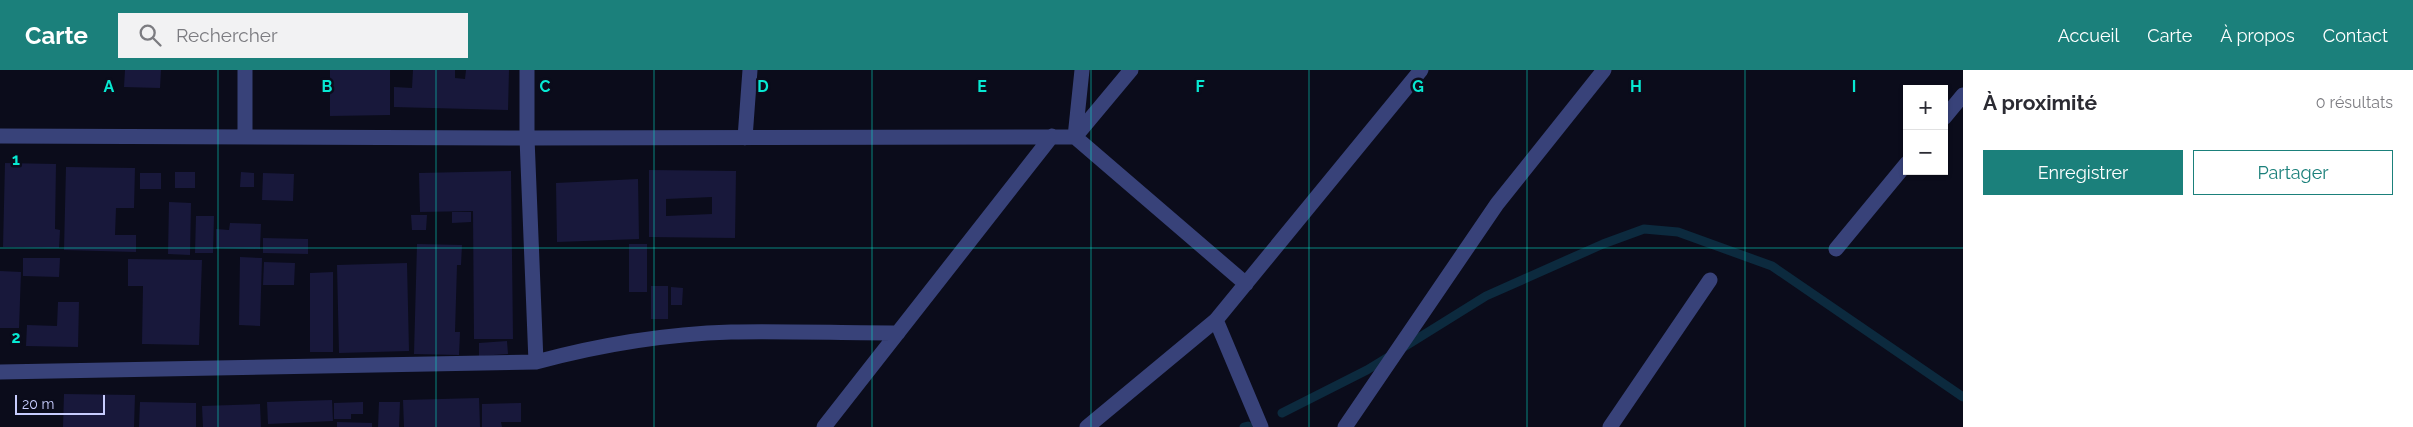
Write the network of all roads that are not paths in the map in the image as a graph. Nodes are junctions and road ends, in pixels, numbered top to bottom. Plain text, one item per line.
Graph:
1 (245, 70) edge
2 (527, 70) edge
3 (750, 70) edge
4 (1082, 70) edge
5 (1131, 70) edge
6 (1421, 70) edge
7 (1604, 70) edge
8 (1963, 95) edge
9 (1948, 113) edge
10 (0, 136) edge
11 (245, 136) junction
12 (1052, 136) junction
13 (1075, 137) junction
14 (527, 138) junction
15 (745, 138) junction
16 (1903, 168) edge
17 (1836, 249) dead end
18 (1710, 280) dead end
19 (1246, 284) junction
20 (1216, 320) junction
21 (898, 333) junction
22 (536, 362) junction
23 (0, 372) edge
24 (824, 427) edge
25 (1087, 427) edge
26 (1261, 427) edge
27 (1345, 427) edge
28 (1610, 427) edge

1 - 11 street
2 - 14 street
3 - 15 street
4 - 13 street
5 - 13 street
6 - 19 street
7 - 27 street
8 - 9 street
10 - 11 street
11 - 14 street
12 - 13 street
12 - 15 street
12 - 21 street
13 - 19 street
14 - 15 street
14 - 22 street
16 - 17 street
18 - 28 street
19 - 20 street
20 - 25 street
20 - 26 street
21 - 22 street
21 - 24 street
22 - 23 street

